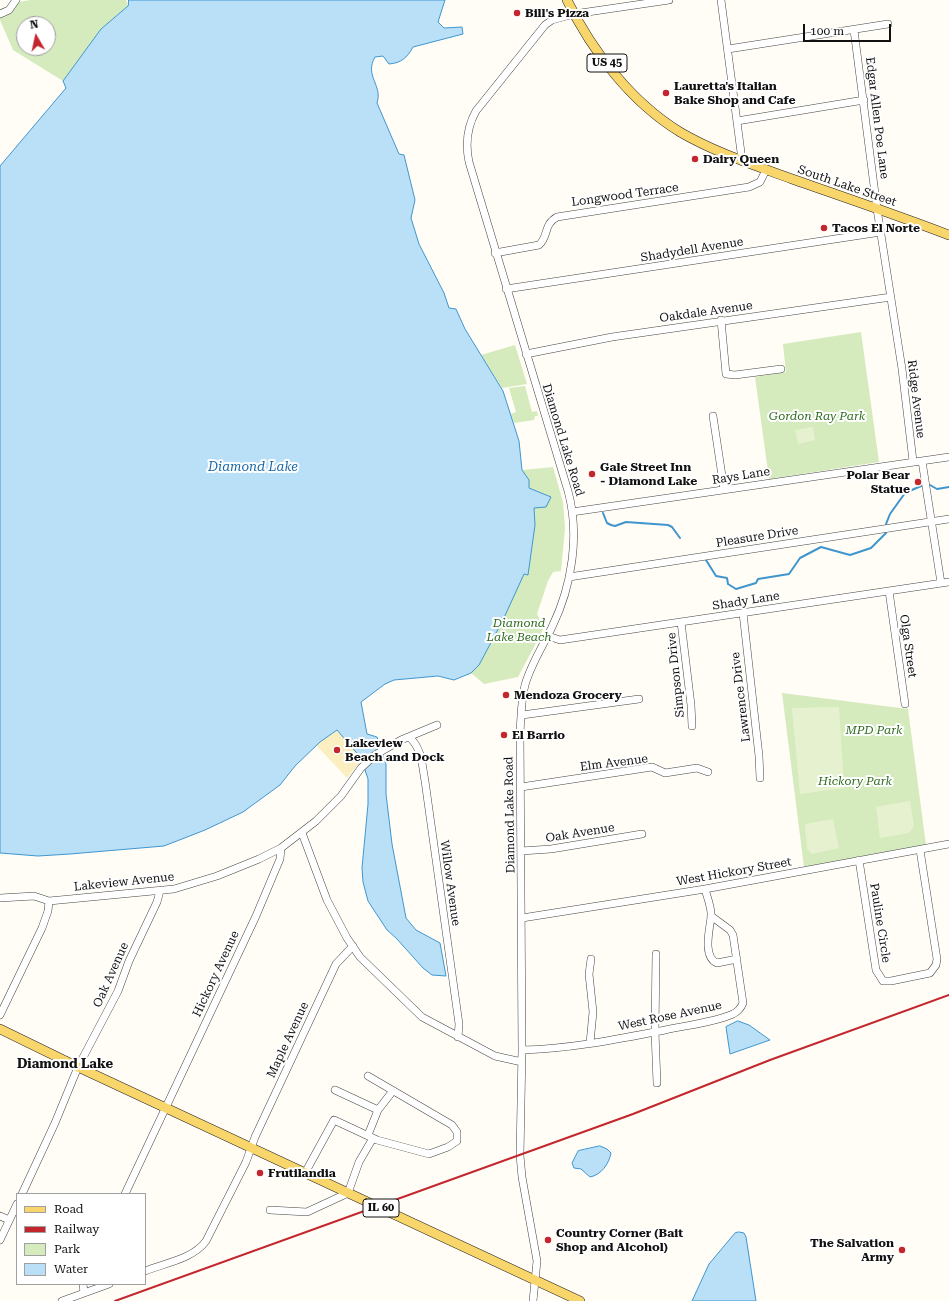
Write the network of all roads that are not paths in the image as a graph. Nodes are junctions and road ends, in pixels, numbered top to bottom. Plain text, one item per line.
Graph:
1 (16, 0) edge
2 (567, 0) edge
3 (668, 0) edge
4 (721, 0) edge
5 (2, 13) edge
6 (574, 14) junction
7 (888, 24) dead end
8 (854, 30) junction
9 (728, 49) junction
10 (864, 100) junction
11 (737, 121) junction
12 (742, 160) junction
13 (766, 170) junction
14 (877, 209) junction
15 (881, 232) junction
16 (949, 235) edge
17 (496, 253) junction
18 (506, 290) junction
19 (891, 297) junction
20 (721, 320) junction
21 (526, 354) junction
22 (781, 369) dead end
23 (713, 416) dead end
24 (949, 457) edge
25 (913, 461) junction
26 (922, 461) junction
27 (724, 489) junction
28 (572, 512) junction
29 (949, 519) edge
30 (932, 522) junction
31 (569, 577) junction
32 (945, 582) edge
33 (889, 590) junction
34 (743, 613) junction
35 (682, 622) junction
36 (548, 636) junction
37 (639, 700) dead end
38 (905, 704) dead end
39 (522, 715) junction
40 (437, 726) dead end
41 (692, 726) dead end
42 (409, 737) junction
43 (708, 772) dead end
44 (760, 778) dead end
45 (521, 787) junction
46 (302, 833) junction
47 (642, 834) dead end
48 (949, 844) edge
49 (281, 848) junction
50 (920, 850) junction
51 (521, 851) junction
52 (859, 860) junction
53 (705, 889) junction
54 (160, 891) junction
55 (0, 898) edge
56 (49, 901) junction
57 (711, 916) junction
58 (522, 918) junction
59 (353, 946) junction
60 (656, 954) dead end
61 (591, 959) dead end
62 (737, 959) junction
63 (0, 1015) edge
64 (0, 1029) edge
65 (654, 1032) junction
66 (458, 1037) junction
67 (590, 1043) junction
68 (522, 1050) junction
69 (522, 1062) junction
70 (78, 1067) junction
71 (368, 1076) dead end
72 (657, 1083) dead end
73 (335, 1090) dead end
74 (392, 1092) junction
75 (166, 1108) junction
76 (378, 1110) junction
77 (370, 1136) junction
78 (251, 1147) junction
79 (305, 1173) junction
80 (22, 1193) edge
81 (125, 1193) edge
82 (348, 1193) junction
83 (16, 1206) edge
84 (270, 1210) dead end
85 (0, 1216) edge
86 (9, 1220) junction
87 (0, 1240) edge
88 (146, 1271) edge
89 (534, 1280) junction
90 (83, 1285) edge
91 (106, 1285) edge
92 (84, 1293) junction
93 (62, 1301) edge
94 (533, 1301) edge
95 (580, 1301) edge

1 - 5 street
2 - 6 main road, South Lake Street / US 45
3 - 6 street, Diamond Lake Road
4 - 9 street
6 - 12 main road, South Lake Street / US 45
6 - 17 street, Diamond Lake Road
7 - 8 street
8 - 9 street
8 - 10 street, Edgar Allen Poe Lane
9 - 11 street
10 - 11 street
10 - 14 street, Edgar Allen Poe Lane
11 - 12 street
12 - 13 main road, South Lake Street / US 45
13 - 14 main road, South Lake Street / US 45
13 - 17 street, Longwood Terrace
14 - 15 street, Ridge Avenue
14 - 16 main road, South Lake Street / US 45
15 - 18 street, Shadydell Avenue
15 - 19 street, Ridge Avenue
17 - 18 street, Diamond Lake Road
18 - 21 street, Diamond Lake Road
19 - 20 street, Oakdale Avenue
19 - 25 street, Ridge Avenue
20 - 21 street, Oakdale Avenue
20 - 22 street
21 - 28 street, Diamond Lake Road
23 - 27 street
24 - 26 street
25 - 26 street
25 - 27 street, Rays Lane
26 - 30 street
27 - 28 street, Rays Lane
28 - 31 street, Diamond Lake Road
29 - 30 street, Pleasure Drive
30 - 31 street, Pleasure Drive
30 - 32 street
31 - 36 street, Diamond Lake Road
32 - 33 street, Shady Lane
33 - 34 street, Shady Lane
33 - 38 street, Olga Street
34 - 35 street, Shady Lane
34 - 44 street, Lawrence Drive
35 - 36 street, Shady Lane
35 - 41 street, Simpson Drive
36 - 39 street, Diamond Lake Road
37 - 39 street
39 - 45 street, Diamond Lake Road
40 - 42 street, Lakeview Avenue
42 - 46 street, Lakeview Avenue
42 - 66 street, Willow Avenue
43 - 45 street, Elm Avenue
45 - 51 street, Diamond Lake Road
46 - 49 street, Lakeview Avenue
46 - 59 street
47 - 51 street, Oak Avenue
48 - 50 street, West Hickory Street
49 - 54 street, Lakeview Avenue
49 - 75 street, Hickory Avenue
50 - 52 street, West Hickory Street
50 - 52 street, Pauline Circle
51 - 58 street, Diamond Lake Road
52 - 53 street, West Hickory Street
53 - 57 street
53 - 58 street, West Hickory Street
54 - 56 street, Lakeview Avenue
54 - 70 street, Oak Avenue
55 - 56 street, Lakeview Avenue
56 - 63 street
57 - 62 street, West Rose Avenue
57 - 62 street
58 - 68 street, Diamond Lake Road
59 - 66 street
59 - 78 street, Maple Avenue
60 - 65 street
61 - 67 street
62 - 65 street, West Rose Avenue
64 - 70 main road, IL 60
65 - 67 street, West Rose Avenue
65 - 72 street
66 - 69 street
67 - 68 street, West Rose Avenue
68 - 69 street, Diamond Lake Road
69 - 89 street, Diamond Lake Road
70 - 75 main road, IL 60
70 - 80 street, Oak Avenue
71 - 74 street
73 - 76 street
74 - 76 street
74 - 77 street
75 - 78 main road, IL 60
75 - 81 street, Hickory Avenue
76 - 77 street
77 - 79 street
77 - 82 street
78 - 79 main road, IL 60
78 - 88 street, Maple Avenue
79 - 82 main road, IL 60
82 - 84 street
82 - 89 main road, IL 60
83 - 86 street
85 - 86 street
86 - 87 street
89 - 94 street, Diamond Lake Road
89 - 95 main road, IL 60
90 - 92 street
91 - 92 street
92 - 93 street

